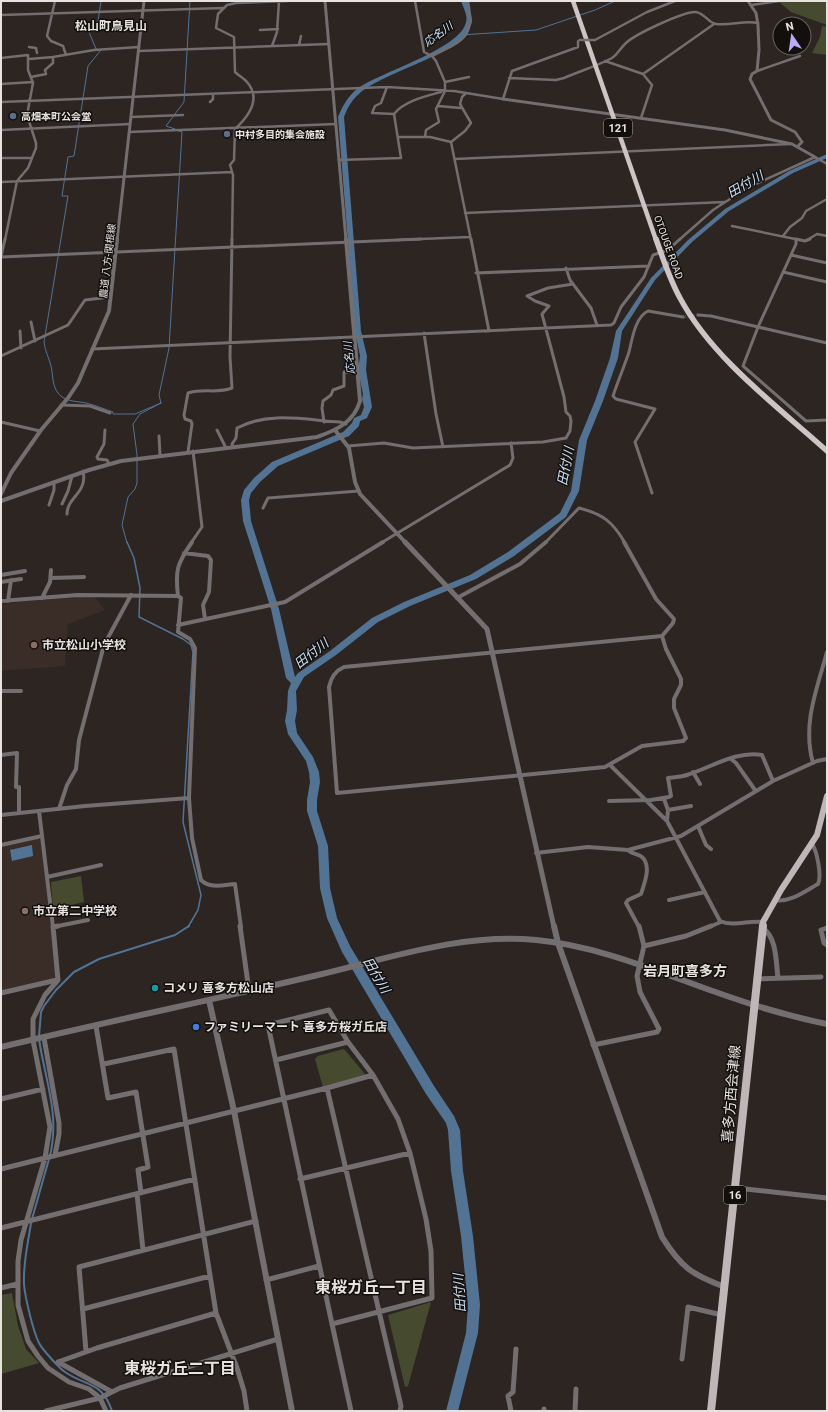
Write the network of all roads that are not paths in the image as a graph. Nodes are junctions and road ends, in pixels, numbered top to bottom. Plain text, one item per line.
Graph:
1 (55, 1) edge
2 (144, 1) edge
3 (279, 1) edge
4 (288, 1) edge
5 (326, 1) edge
6 (415, 1) edge
7 (468, 1) edge
8 (573, 1) edge
9 (675, 1) edge
10 (748, 1) edge
11 (779, 1) edge
12 (236, 2) edge
13 (751, 5) junction
14 (223, 8) junction
15 (143, 10) junction
16 (52, 13) junction
17 (1, 15) edge
18 (758, 23) junction
19 (714, 24) junction
20 (278, 29) junction
21 (260, 30) dead end
22 (301, 36) dead end
23 (329, 44) junction
24 (299, 45) junction
25 (272, 46) junction
26 (29, 47) dead end
27 (235, 48) junction
28 (139, 49) junction
29 (6, 52) dead end
30 (37, 53) dead end
31 (66, 55) junction
32 (432, 56) junction
33 (800, 56) dead end
34 (52, 57) junction
35 (1, 58) edge
36 (8, 58) junction
37 (29, 59) junction
38 (605, 61) junction
39 (595, 65) junction
40 (757, 71) junction
41 (643, 74) junction
42 (469, 76) dead end
43 (31, 77) junction
44 (509, 78) junction
45 (33, 82) junction
46 (445, 82) junction
47 (1, 84) edge
48 (387, 87) junction
49 (334, 90) junction
50 (444, 91) junction
51 (252, 92) junction
52 (466, 93) junction
53 (213, 94) junction
54 (133, 97) junction
55 (503, 99) junction
56 (30, 101) junction
57 (1, 102) edge
58 (210, 102) dead end
59 (438, 106) junction
60 (461, 108) junction
61 (183, 114) dead end
62 (394, 114) junction
63 (613, 114) junction
64 (131, 117) junction
65 (641, 118) junction
66 (130, 124) junction
67 (336, 124) junction
68 (236, 128) junction
69 (32, 129) junction
70 (1, 130) edge
71 (129, 132) junction
72 (425, 137) junction
73 (398, 138) junction
74 (451, 142) junction
75 (792, 144) junction
76 (798, 146) junction
77 (626, 151) junction
78 (816, 157) junction
79 (1, 158) edge
80 (31, 158) junction
81 (455, 159) junction
82 (341, 160) junction
83 (827, 164) edge
84 (232, 172) junction
85 (124, 176) junction
86 (17, 181) junction
87 (1, 182) edge
88 (827, 198) edge
89 (725, 202) junction
90 (822, 202) junction
91 (827, 204) edge
92 (644, 205) junction
93 (465, 213) junction
94 (732, 226) dead end
95 (469, 236) junction
96 (783, 236) junction
97 (827, 236) edge
98 (796, 239) junction
99 (348, 242) junction
100 (233, 247) junction
101 (116, 252) junction
102 (662, 254) junction
103 (791, 255) junction
104 (1, 257) edge
105 (827, 263) edge
106 (649, 266) junction
107 (566, 268) junction
108 (783, 272) junction
109 (476, 273) junction
110 (827, 282) edge
111 (573, 284) junction
112 (110, 297) junction
113 (698, 315) tunnel mouth
114 (683, 317) tunnel mouth
115 (31, 322) dead end
116 (597, 326) junction
117 (758, 327) junction
118 (546, 328) junction
119 (20, 330) dead end
120 (489, 331) junction
121 (424, 333) junction
122 (354, 337) junction
123 (35, 341) junction
124 (231, 342) junction
125 (827, 343) edge
126 (21, 348) junction
127 (92, 349) junction
128 (1, 356) edge
129 (358, 372) junction
130 (61, 405) junction
131 (110, 413) dead end
132 (827, 420) edge
133 (1, 422) edge
134 (324, 422) junction
135 (346, 424) junction
136 (106, 430) dead end
137 (217, 430) dead end
138 (40, 431) junction
139 (336, 432) junction
140 (159, 436) dead end
141 (511, 443) junction
142 (348, 446) junction
143 (233, 447) junction
144 (443, 447) junction
145 (226, 448) junction
146 (827, 450) edge
147 (193, 451) junction
148 (188, 452) junction
149 (160, 455) junction
150 (108, 464) junction
151 (83, 472) junction
152 (72, 476) junction
153 (54, 482) junction
154 (359, 491) junction
155 (652, 493) dead end
156 (1, 494) edge
157 (1, 501) edge
158 (62, 504) dead end
159 (49, 505) dead end
160 (263, 508) dead end
161 (66, 514) dead end
162 (398, 534) junction
163 (184, 553) junction
164 (51, 570) dead end
165 (25, 571) dead end
166 (1, 575) edge
167 (84, 577) dead end
168 (51, 578) junction
169 (21, 579) dead end
170 (11, 580) junction
171 (1, 582) edge
172 (131, 595) junction
173 (178, 596) junction
174 (455, 596) junction
175 (42, 598) junction
176 (1, 601) edge
177 (8, 601) junction
178 (205, 619) junction
179 (178, 625) junction
180 (662, 636) junction
181 (492, 652) junction
182 (827, 652) edge
183 (1, 691) edge
184 (21, 691) dead end
185 (1, 755) edge
186 (731, 759) junction
187 (827, 759) edge
188 (813, 763) junction
189 (610, 765) junction
190 (694, 772) junction
191 (521, 775) junction
192 (773, 781) junction
193 (700, 784) dead end
194 (756, 790) junction
195 (189, 798) junction
196 (664, 799) junction
197 (827, 799) edge
198 (644, 800) junction
199 (609, 801) dead end
200 (691, 806) dead end
201 (59, 809) junction
202 (668, 810) junction
203 (39, 811) junction
204 (19, 813) junction
205 (1, 816) edge
206 (667, 821) junction
207 (698, 826) junction
208 (42, 836) junction
209 (675, 837) junction
210 (812, 844) junction
211 (1, 845) edge
212 (711, 849) dead end
213 (628, 850) junction
214 (536, 853) junction
215 (101, 865) dead end
216 (47, 877) junction
217 (706, 892) junction
218 (669, 900) dead end
219 (775, 900) junction
220 (88, 920) dead end
221 (722, 922) junction
222 (762, 925) junction
223 (53, 927) junction
224 (827, 928) edge
225 (558, 943) junction
226 (827, 945) edge
227 (644, 946) junction
228 (640, 965) junction
229 (778, 978) junction
230 (822, 978) dead end
231 (756, 979) junction
232 (58, 980) junction
233 (249, 990) junction
234 (1, 993) edge
235 (209, 1000) junction
236 (753, 1005) junction
237 (827, 1024) edge
238 (96, 1026) junction
239 (44, 1038) junction
240 (33, 1040) junction
241 (348, 1042) junction
242 (593, 1045) junction
243 (1, 1047) edge
244 (276, 1060) junction
245 (104, 1064) junction
246 (373, 1075) junction
247 (327, 1088) junction
248 (43, 1089) junction
249 (284, 1098) junction
250 (1, 1099) edge
251 (234, 1111) junction
252 (186, 1123) junction
253 (143, 1133) junction
254 (410, 1153) junction
255 (55, 1155) junction
256 (45, 1158) junction
257 (345, 1168) junction
258 (1, 1169) edge
259 (195, 1179) junction
260 (300, 1179) junction
261 (736, 1188) junction
262 (139, 1193) junction
263 (827, 1198) edge
264 (256, 1221) junction
265 (26, 1222) junction
266 (1, 1228) edge
267 (204, 1236) junction
268 (143, 1250) junction
269 (319, 1266) junction
270 (210, 1276) junction
271 (266, 1280) junction
272 (17, 1284) junction
273 (1, 1288) edge
274 (725, 1288) junction
275 (83, 1309) junction
276 (379, 1311) junction
277 (216, 1313) junction
278 (722, 1315) junction
279 (332, 1324) junction
280 (278, 1339) junction
281 (516, 1349) dead end
282 (86, 1351) junction
283 (232, 1354) junction
284 (682, 1359) dead end
285 (576, 1389) dead end
286 (112, 1392) junction
287 (100, 1398) junction
288 (46, 1411) edge
289 (106, 1411) edge
290 (248, 1411) edge
291 (292, 1411) edge
292 (351, 1411) edge
293 (400, 1411) edge
294 (511, 1411) edge
295 (575, 1411) edge
296 (711, 1411) edge

1 - 16 street
2 - 15 street, 農道 八方-関根線
3 - 4 street
3 - 12 street
3 - 20 street
5 - 23 street
6 - 32 street
7 - 32 street
8 - 39 highway, OTOUGE ROAD / 121
9 - 44 street, bridge
10 - 13 street
11 - 13 street
12 - 14 street
13 - 18 street
14 - 15 street
14 - 27 street
15 - 16 street
15 - 28 street, 農道 八方-関根線
16 - 17 street
16 - 31 street
18 - 19 street
18 - 40 street
19 - 38 street
19 - 41 street
20 - 21 street
20 - 25 street
22 - 24 street
23 - 24 street
23 - 49 street
24 - 25 street
25 - 27 street
26 - 30 street
27 - 28 street
27 - 51 street
28 - 31 street
28 - 54 street, 農道 八方-関根線
29 - 36 street
31 - 34 street
32 - 46 street
33 - 40 street
34 - 37 street
34 - 43 street
35 - 36 street
36 - 37 street
37 - 43 street
38 - 39 street
38 - 41 street
39 - 44 street
39 - 63 highway, OTOUGE ROAD / 121
40 - 76 street
41 - 65 street
42 - 46 street
43 - 45 street
44 - 55 street
45 - 47 street
45 - 56 street
46 - 50 street
48 - 49 street
48 - 50 street
48 - 62 street
49 - 51 street
49 - 67 street
50 - 52 street
50 - 59 street
50 - 62 street
51 - 53 street
51 - 68 street
52 - 55 street
52 - 60 street
53 - 54 street
53 - 58 street
54 - 56 street
54 - 64 street, 農道 八方-関根線
55 - 63 street
56 - 57 street
56 - 69 street
59 - 60 street
59 - 72 street
60 - 74 street
61 - 64 street
62 - 73 street
63 - 65 street
63 - 77 highway, OTOUGE ROAD / 121
64 - 66 street, 農道 八方-関根線
65 - 75 street
66 - 69 street
66 - 71 street, 農道 八方-関根線
67 - 68 street
67 - 82 street
68 - 71 street
68 - 84 street
69 - 70 street
69 - 80 street
71 - 85 street, 農道 八方-関根線
72 - 73 street
72 - 74 street
73 - 82 street
74 - 81 street
75 - 76 street
75 - 77 street
76 - 78 street
77 - 81 street
77 - 92 highway, OTOUGE ROAD / 121
78 - 83 street
78 - 89 street
79 - 80 street
80 - 86 street
81 - 93 street
82 - 99 street
84 - 85 street
84 - 100 street
85 - 86 street
85 - 101 street, 農道 八方-関根線
86 - 87 street
86 - 104 street
88 - 90 street
89 - 92 street
89 - 102 street
90 - 91 street
90 - 96 street
92 - 93 street
92 - 102 highway, OTOUGE ROAD / 121
93 - 95 street
94 - 96 street
95 - 99 street
95 - 109 street
96 - 98 street
97 - 98 street
98 - 103 street
99 - 100 street
99 - 122 street
100 - 101 street
100 - 124 street
101 - 104 street
101 - 112 street, 農道 八方-関根線
102 - 106 street
102 - 146 highway, OTOUGE ROAD / 121
103 - 105 street
103 - 108 street
106 - 107 street
106 - 116 street
107 - 109 street
107 - 111 street
108 - 110 street
108 - 117 street
109 - 120 street
111 - 116 street
111 - 118 street
112 - 123 street
112 - 127 street, 農道 八方-関根線
113 - 117 street
114 - 155 street
115 - 123 street
116 - 118 street
117 - 125 street
117 - 132 street
118 - 120 street
118 - 141 street
119 - 126 street
120 - 121 street
121 - 122 street
121 - 144 street
122 - 124 street
122 - 129 street
123 - 126 street
124 - 127 street
124 - 148 street
126 - 128 street
127 - 130 street, 農道 八方-関根線
129 - 134 street
129 - 135 street
130 - 131 street
130 - 138 street, 農道 八方-関根線
133 - 138 street
134 - 135 street
134 - 143 street
135 - 139 street
136 - 150 street
137 - 145 street
138 - 156 street, 農道 八方-関根線
139 - 142 street
139 - 143 street
140 - 149 street
141 - 144 street
141 - 162 street
142 - 144 street
142 - 154 street
143 - 145 street
145 - 147 street
147 - 148 street
147 - 163 street
148 - 149 street
149 - 150 street
150 - 151 street
151 - 152 street
151 - 161 street
152 - 153 street
152 - 158 street
153 - 157 street
153 - 159 street
154 - 160 street
154 - 162 street
162 - 174 street
162 - 178 street
163 - 173 street
163 - 178 street
164 - 168 street
165 - 166 street
167 - 168 street
168 - 175 street
169 - 170 street
170 - 171 street
170 - 177 street
172 - 173 street
172 - 175 street
172 - 201 street
173 - 179 street
174 - 180 street
174 - 181 street
175 - 177 street
176 - 177 street
178 - 179 street
179 - 195 street
180 - 181 street
180 - 189 street
181 - 191 street
181 - 191 street
182 - 188 street
183 - 184 street
185 - 204 street
186 - 190 street
186 - 192 street
186 - 194 street
187 - 188 street
188 - 192 street
189 - 191 street
189 - 198 street
190 - 193 street
190 - 196 street
191 - 214 street
192 - 194 street
194 - 207 street
195 - 201 street
195 - 233 street
196 - 198 street
196 - 202 street
197 - 210 main road, 喜多方西会津線 / 16
198 - 199 street
198 - 206 street
200 - 202 street
201 - 203 street
202 - 206 street
203 - 204 street
203 - 208 street
204 - 205 street
206 - 209 street
207 - 209 street
207 - 212 street
208 - 211 street
208 - 216 street
209 - 213 street
209 - 217 street
210 - 219 main road, 喜多方西会津線 / 16
210 - 219 street
213 - 214 street
213 - 227 street
214 - 225 street
215 - 216 street
216 - 223 street
217 - 218 street
217 - 221 street
219 - 222 main road, 喜多方西会津線 / 16
220 - 223 street
221 - 222 street
221 - 227 street
222 - 229 street
222 - 231 main road, 喜多方西会津線 / 16
223 - 232 street
224 - 226 street
225 - 228 street
225 - 233 street
225 - 242 street
227 - 228 street
228 - 236 street
228 - 242 street
229 - 230 street
229 - 231 street
231 - 236 main road, 喜多方西会津線 / 16
232 - 234 street
232 - 240 street
233 - 235 street
235 - 238 street
235 - 251 street
236 - 237 street
236 - 261 main road, 喜多方西会津線 / 16
238 - 239 street
238 - 245 street
239 - 240 street
239 - 255 street
240 - 243 street
240 - 248 street
241 - 244 street
241 - 244 street
241 - 246 street
242 - 274 street
244 - 249 street
245 - 252 street
245 - 253 street
246 - 247 street
246 - 254 street
247 - 249 street
247 - 257 street
248 - 250 street
248 - 256 street
249 - 251 street
249 - 260 street
251 - 252 street
251 - 264 street
252 - 253 street
252 - 259 street
253 - 255 street
253 - 262 street
254 - 257 street
254 - 276 street
255 - 256 street
256 - 258 street
256 - 265 street
257 - 260 street
257 - 276 street
259 - 262 street
259 - 267 street
260 - 269 street
261 - 263 street
261 - 274 main road, 喜多方西会津線 / 16
262 - 265 street
262 - 268 street
264 - 267 street
264 - 271 street
265 - 266 street
265 - 272 street
267 - 268 street
267 - 270 street
268 - 275 street
269 - 271 street
269 - 279 street
270 - 275 street
270 - 277 street
271 - 280 street
272 - 273 street
272 - 287 street
274 - 278 main road, 喜多方西会津線 / 16
275 - 282 street
276 - 279 street
276 - 293 street
277 - 282 street
277 - 283 street
278 - 284 street
278 - 296 main road, 喜多方西会津線 / 16
279 - 292 street
280 - 283 street
280 - 291 street
281 - 294 street
282 - 286 street
283 - 286 street
283 - 290 street
285 - 295 street
286 - 287 street
287 - 288 street
287 - 289 street

